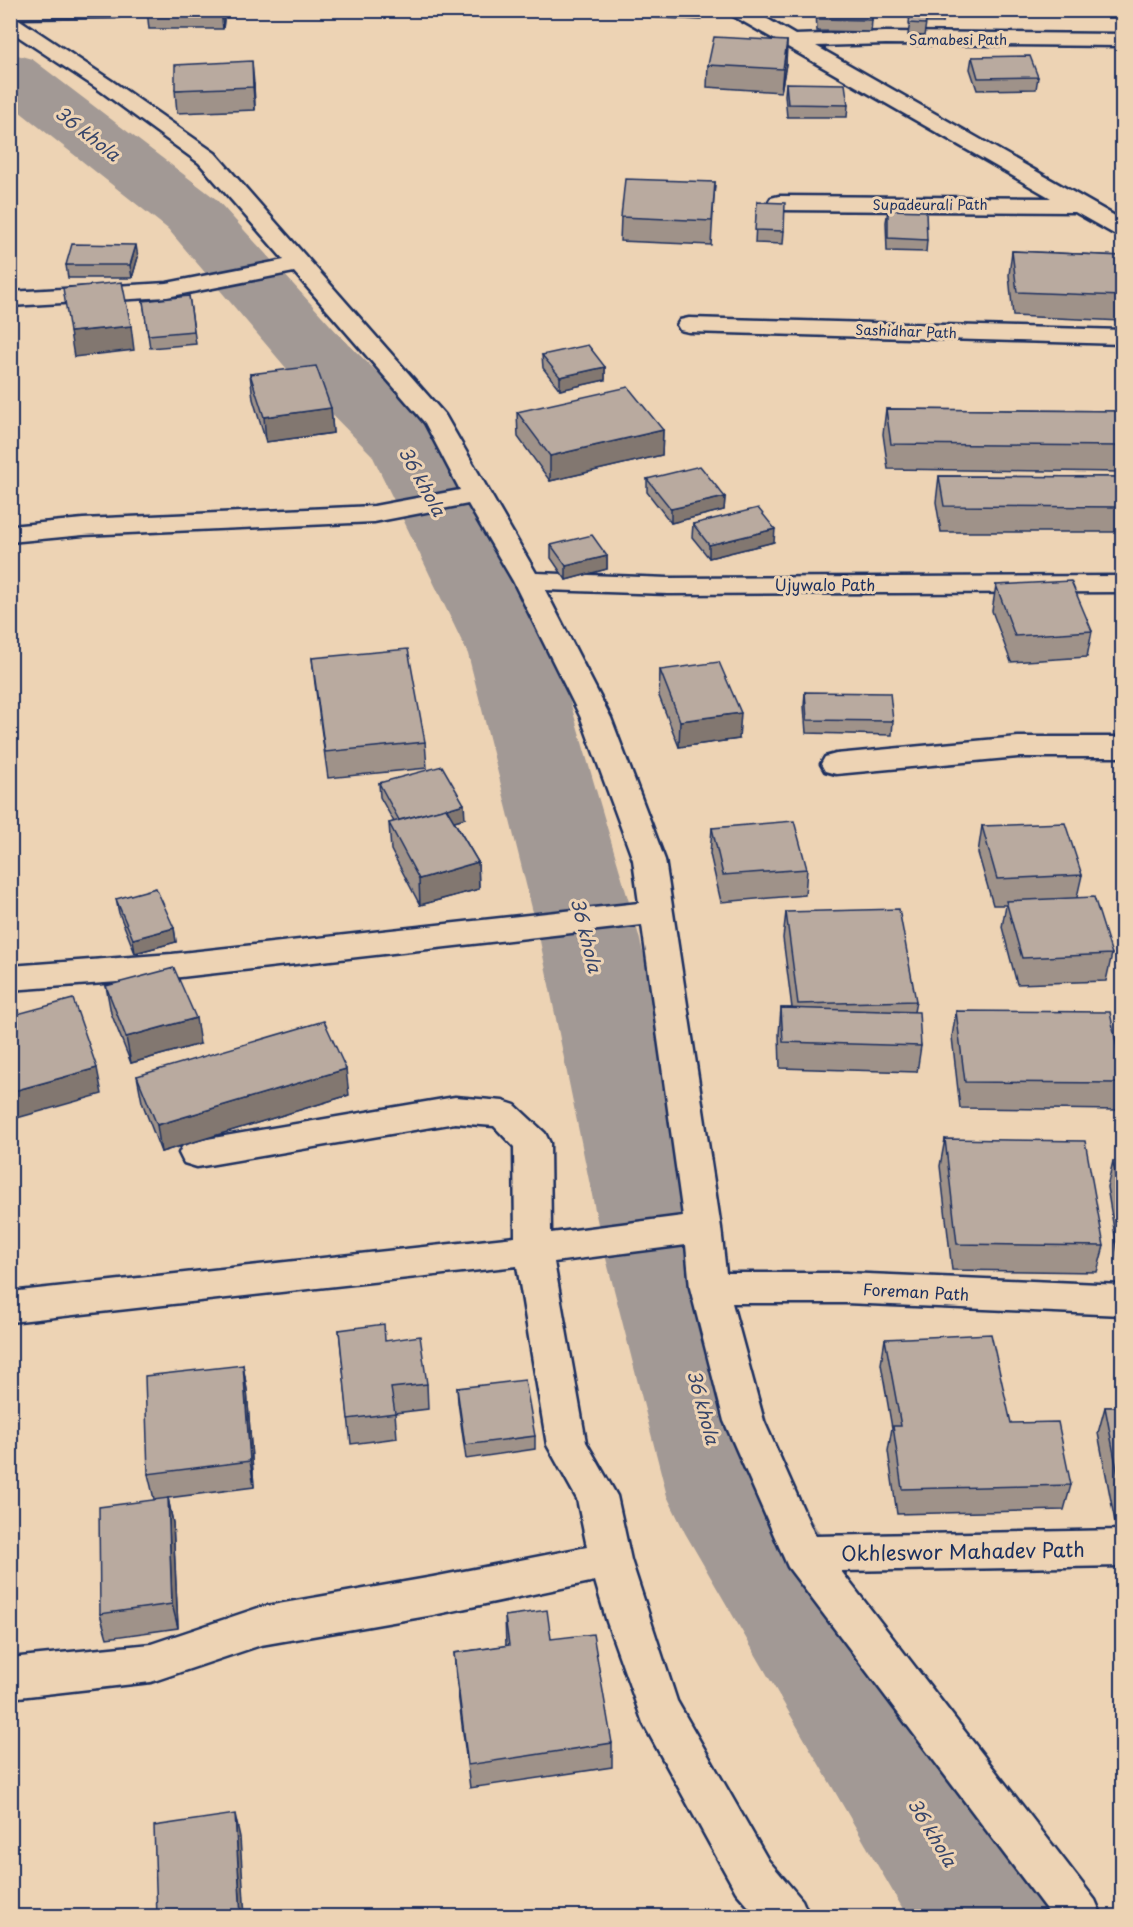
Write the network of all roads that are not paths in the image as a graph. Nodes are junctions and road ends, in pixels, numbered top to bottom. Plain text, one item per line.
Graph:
1 (737, 10) edge
2 (115, 11) edge
3 (10, 12) edge
4 (10, 22) edge
5 (1122, 40) edge
6 (793, 41) junction
7 (779, 203) edge
8 (1082, 205) junction
9 (1122, 229) edge
10 (301, 264) junction
11 (10, 299) edge
12 (689, 325) dead end
13 (1122, 337) edge
14 (469, 496) junction
15 (10, 534) edge
16 (527, 581) junction
17 (1122, 584) edge
18 (1122, 747) edge
19 (836, 764) dead end
20 (657, 912) junction
21 (10, 978) edge
22 (197, 1153) dead end
23 (703, 1228) junction
24 (542, 1249) junction
25 (709, 1288) junction
26 (1122, 1300) edge
27 (10, 1307) edge
28 (1122, 1548) edge
29 (803, 1554) junction
30 (610, 1560) junction
31 (10, 1678) edge
32 (786, 1917) edge
33 (1078, 1917) edge

1 - 6 street
2 - 3 street
4 - 10 street
5 - 6 street, Samabesi Path
6 - 8 street
7 - 8 street, Supadeurali Path
8 - 9 street
10 - 11 street
10 - 14 street
12 - 13 street, Sashidhar Path
14 - 15 street
14 - 16 street
16 - 17 street, Ujywalo Path
16 - 20 street
18 - 19 street
20 - 21 street
20 - 23 street
22 - 24 street
23 - 24 street
23 - 25 street
24 - 27 street
24 - 30 street
25 - 26 street, Foreman Path
25 - 29 street
28 - 29 street, Okhleswor Mahadev Path
29 - 33 street
30 - 31 street
30 - 32 street

